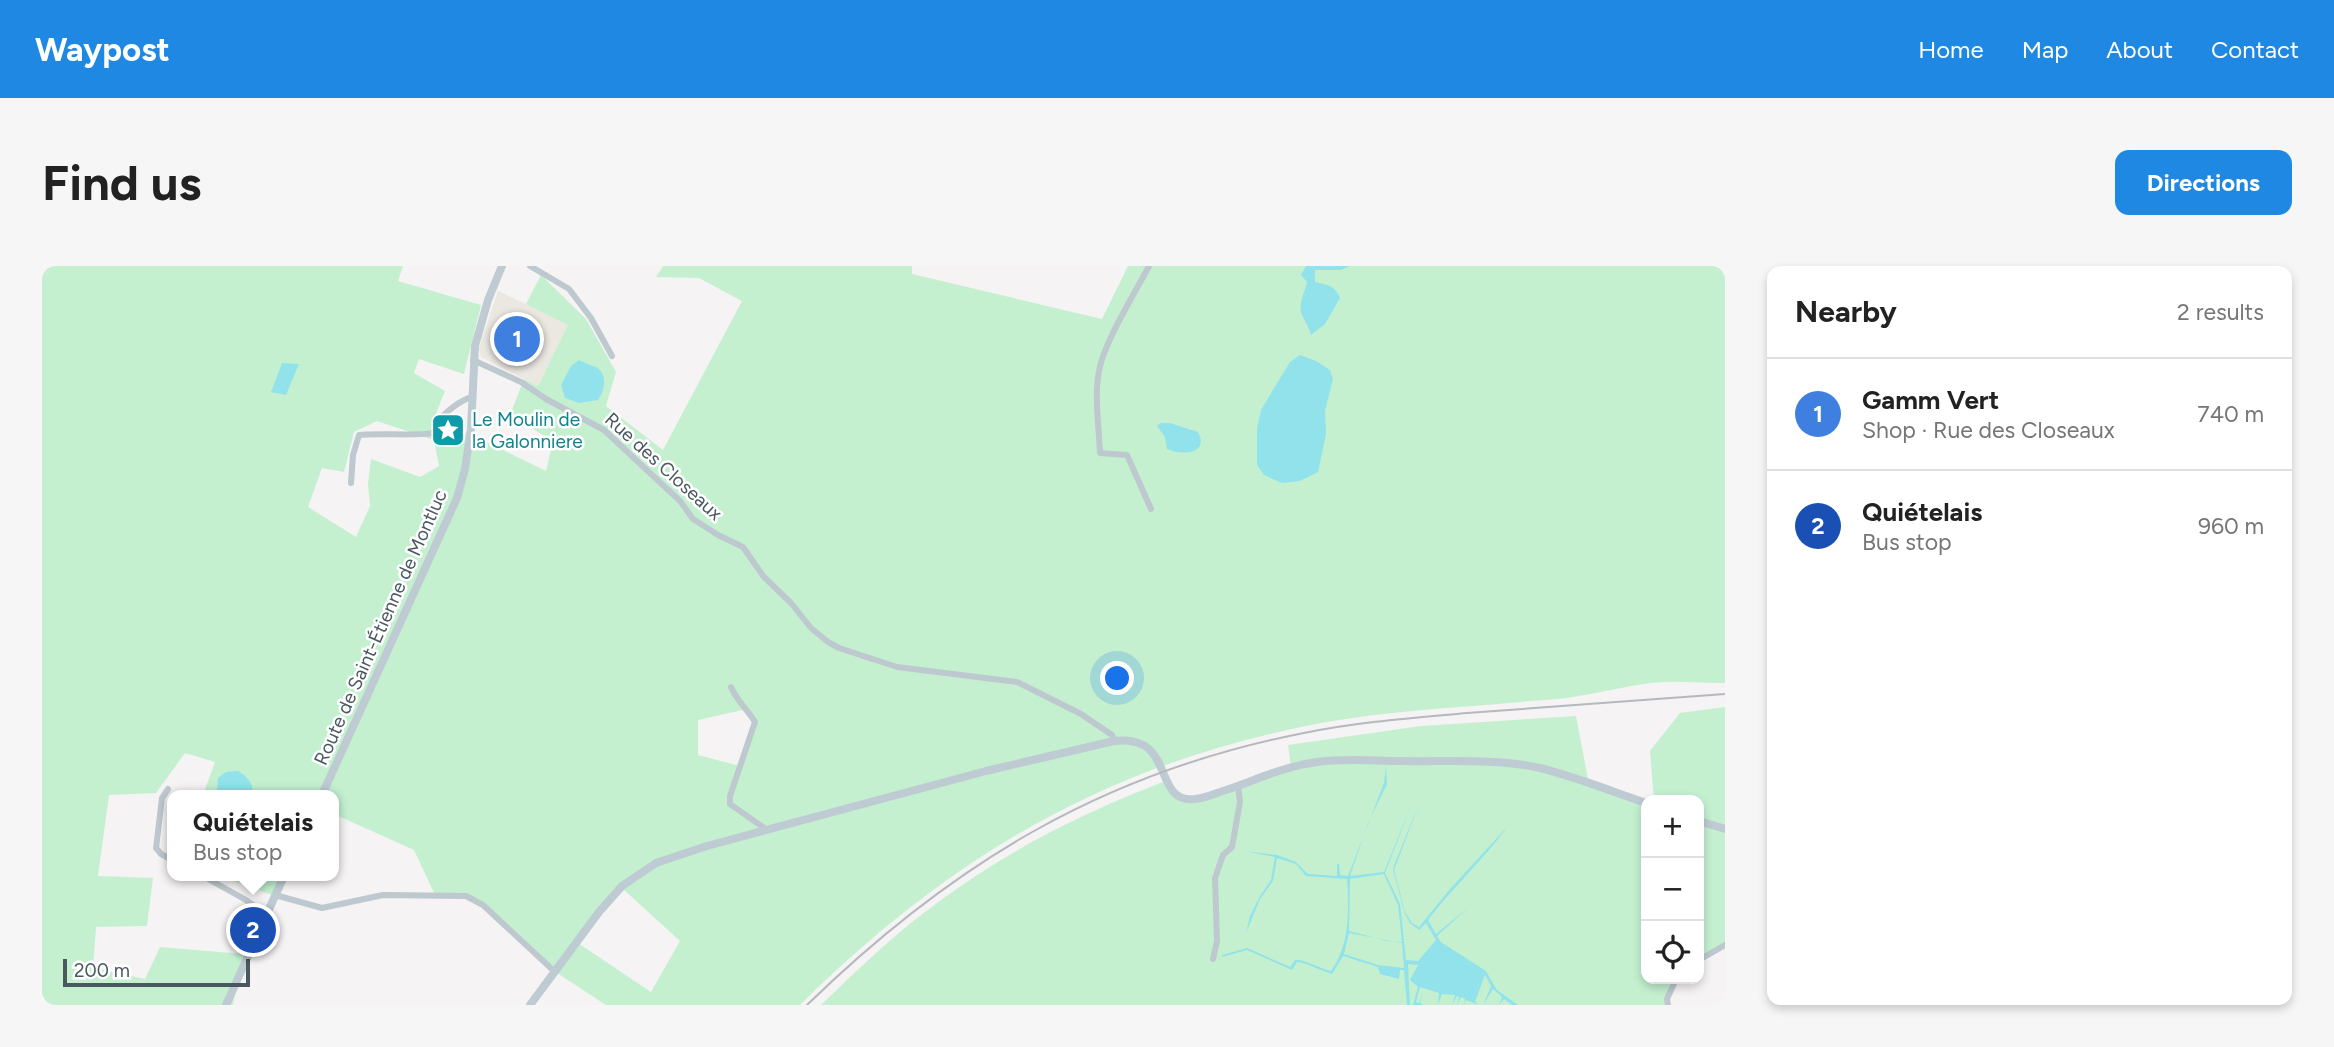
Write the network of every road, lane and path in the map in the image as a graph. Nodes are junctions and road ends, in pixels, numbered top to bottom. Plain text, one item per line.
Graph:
1 (502, 266) edge
2 (530, 266) edge
3 (1149, 266) edge
4 (612, 356) dead end
5 (473, 360) junction
6 (472, 397) junction
7 (351, 483) dead end
8 (1151, 509) dead end
9 (731, 687) dead end
10 (1114, 741) junction
11 (1238, 786) junction
12 (167, 790) edge
13 (324, 790) edge
14 (1641, 801) edge
15 (1704, 823) edge
16 (1725, 829) edge
17 (767, 830) junction
18 (167, 857) edge
19 (212, 881) edge
20 (282, 881) edge
21 (275, 895) junction
22 (266, 915) junction
23 (1725, 946) edge
24 (1704, 957) edge
25 (1213, 959) dead end
26 (554, 971) junction
27 (1674, 984) edge
28 (226, 1005) edge
29 (530, 1005) edge
30 (1668, 1005) edge

1 - 5 main road, Route de Saint-Étienne de Montluc
2 - 4 street
3 - 8 street
5 - 6 main road, Route de Saint-Étienne de Montluc
5 - 10 street, Rue des Closeaux
6 - 7 street
6 - 13 main road, Route de Saint-Étienne de Montluc
9 - 17 street
10 - 11 main road
10 - 17 main road
11 - 14 main road
11 - 25 street
12 - 18 street
15 - 16 main road
17 - 26 main road
19 - 22 street
20 - 21 main road
21 - 22 main road
21 - 26 street
22 - 28 main road
23 - 24 street
26 - 29 main road
27 - 30 street

